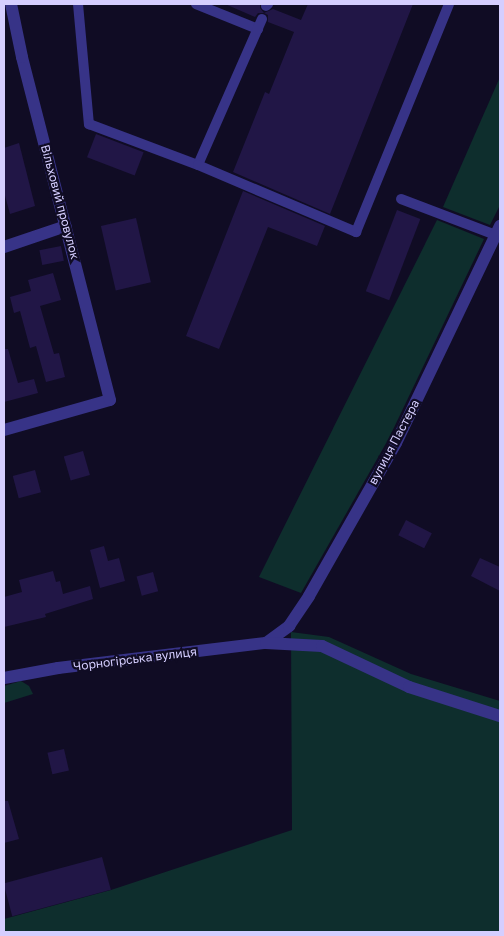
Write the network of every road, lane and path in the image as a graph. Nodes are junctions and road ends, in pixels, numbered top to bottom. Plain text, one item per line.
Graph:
1 (11, 4) edge
2 (78, 4) edge
3 (196, 4) edge
4 (449, 4) edge
5 (198, 165) junction
6 (401, 199) dead end
7 (66, 226) junction
8 (498, 231) edge
9 (4, 247) edge
10 (4, 430) edge
11 (266, 643) junction
12 (4, 678) edge
13 (500, 716) edge

1 - 7 street, Вільховий провулок
2 - 5 lane
3 - 5 lane
4 - 5 lane
6 - 8 lane
7 - 9 street
7 - 10 street, Вільховий провулок
8 - 11 street, вулиця Пастера
11 - 12 street, Чорногірська вулиця
11 - 13 street, Чорногірська вулиця

